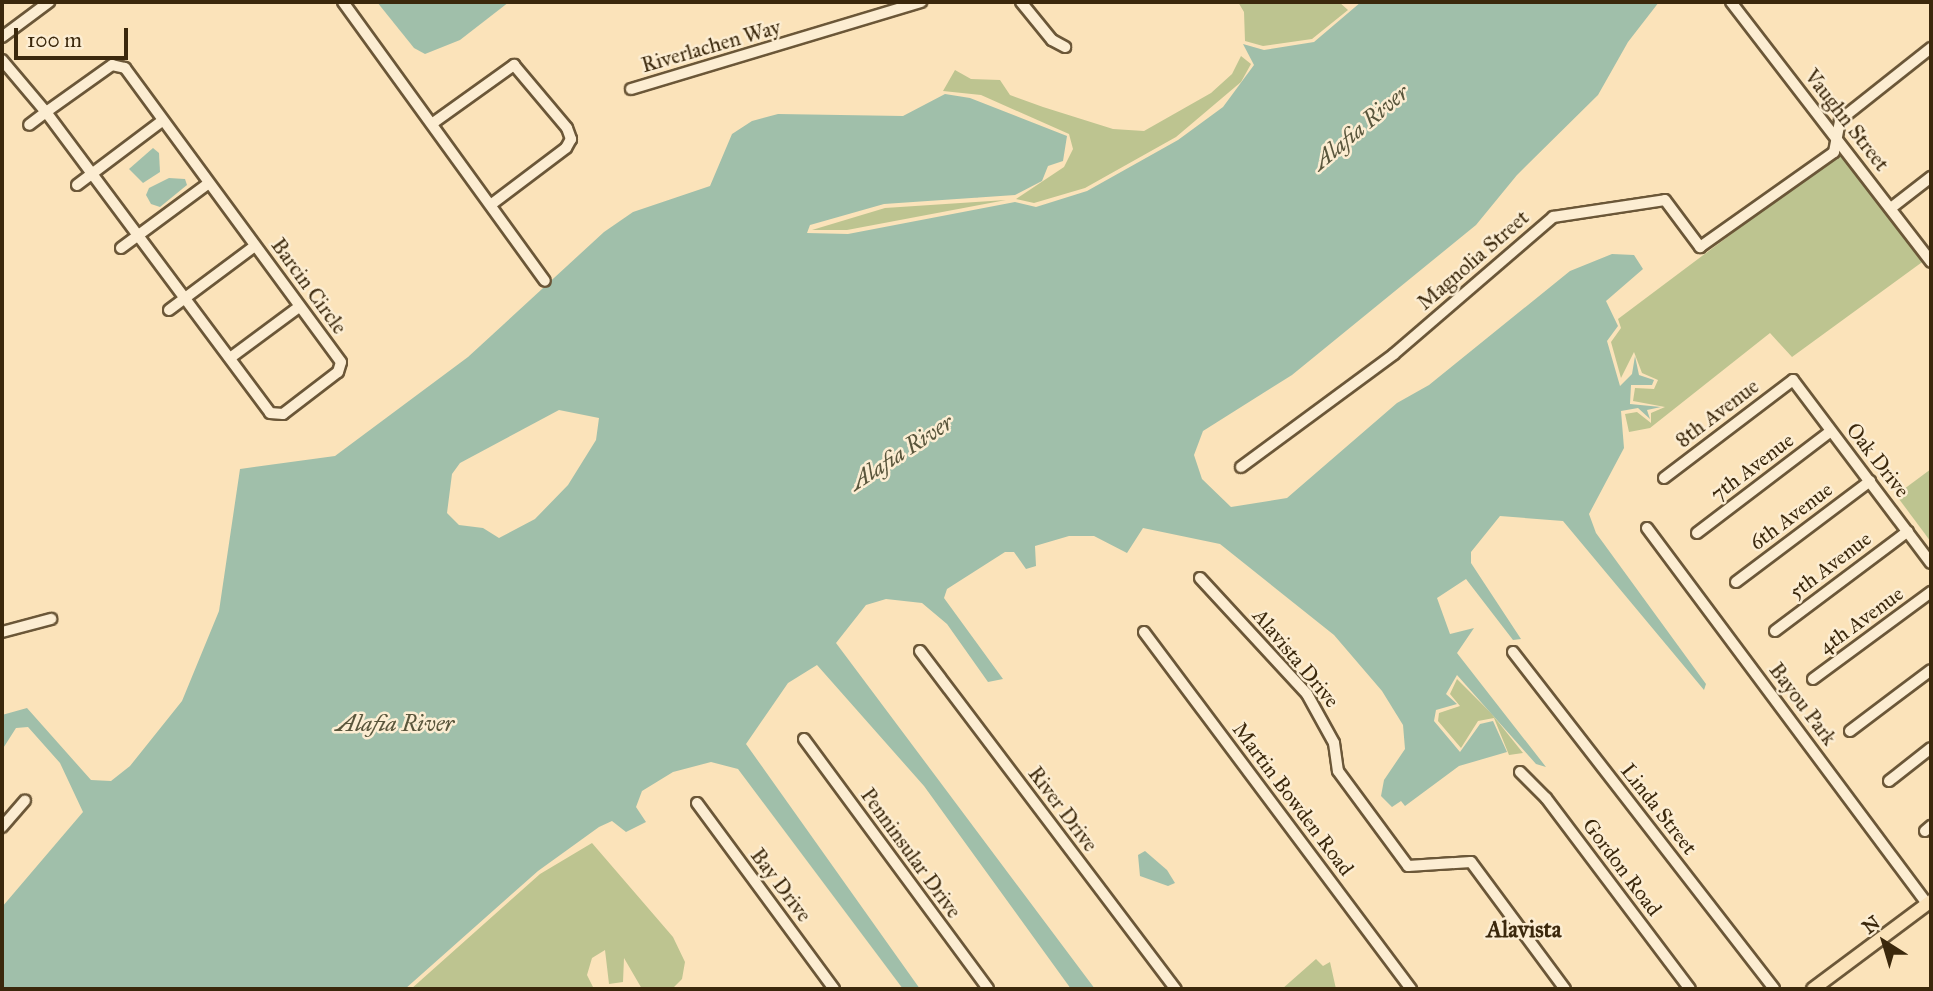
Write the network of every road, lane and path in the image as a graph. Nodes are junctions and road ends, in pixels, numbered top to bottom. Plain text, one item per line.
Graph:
1 (49, 2) edge
2 (343, 2) edge
3 (921, 2) edge
4 (1021, 2) edge
5 (1731, 2) edge
6 (2, 37) edge
7 (1065, 47) dead end
8 (1931, 48) edge
9 (2, 60) edge
10 (631, 89) dead end
11 (46, 112) junction
12 (162, 121) junction
13 (433, 123) junction
14 (29, 125) dead end
15 (1837, 138) junction
16 (93, 174) junction
17 (1931, 177) edge
18 (209, 183) junction
19 (77, 185) dead end
20 (492, 204) junction
21 (1891, 208) junction
22 (138, 234) junction
23 (255, 246) junction
24 (121, 248) dead end
25 (1931, 262) edge
26 (545, 281) dead end
27 (185, 297) junction
28 (299, 307) junction
29 (169, 310) dead end
30 (230, 358) junction
31 (1793, 380) joint
32 (1831, 431) junction
33 (1241, 467) dead end
34 (1664, 478) dead end
35 (1870, 481) junction
36 (1647, 528) dead end
37 (1908, 531) junction
38 (1697, 533) dead end
39 (1931, 564) edge
40 (1200, 578) dead end
41 (1736, 582) dead end
42 (1931, 592) edge
43 (51, 618) dead end
44 (1775, 631) dead end
45 (2, 632) edge
46 (1144, 632) dead end
47 (920, 651) dead end
48 (1513, 652) dead end
49 (1931, 670) edge
50 (1813, 679) dead end
51 (1850, 731) dead end
52 (803, 739) dead end
53 (1931, 748) edge
54 (1520, 772) dead end
55 (1889, 781) dead end
56 (25, 801) dead end
57 (697, 803) dead end
58 (2, 827) edge
59 (1929, 903) edge
60 (834, 989) edge
61 (988, 989) edge
62 (1176, 989) edge
63 (1411, 989) edge
64 (1565, 989) edge
65 (1690, 989) edge
66 (1774, 989) edge
67 (1813, 989) edge

1 - 6 street
2 - 13 street
3 - 10 street, Riverlachen Way
4 - 7 street
5 - 15 street, Vaughn Street
8 - 15 street
9 - 11 street, Barcin Circle
11 - 12 street, Barcin Circle
11 - 14 street
11 - 16 street, Barcin Circle
12 - 16 street
12 - 18 street, Barcin Circle
13 - 20 street
13 - 20 street
15 - 21 street, Vaughn Street
15 - 33 street, Magnolia Street
16 - 19 street
16 - 22 street, Barcin Circle
17 - 21 street
18 - 22 street
18 - 23 street, Barcin Circle
20 - 26 street
21 - 25 street, Vaughn Street
22 - 24 street
22 - 27 street, Barcin Circle
23 - 27 street
23 - 28 street, Barcin Circle
27 - 29 street
27 - 30 street, Barcin Circle
28 - 30 street
28 - 30 street, Barcin Circle
31 - 32 street, Oak Drive
31 - 34 street, 8th Avenue
32 - 35 street, Oak Drive
32 - 38 street, 7th Avenue
35 - 37 street, Oak Drive
35 - 41 street, 6th Avenue
36 - 59 street, Bayou Park
37 - 39 street, Oak Drive
37 - 44 street, 5th Avenue
40 - 64 street, Alavista Drive
42 - 50 street, 4th Avenue
43 - 45 street
46 - 63 street, Martin Bowden Road
47 - 62 street, River Drive
48 - 66 street, Linda Street
49 - 51 street
52 - 61 street, Penninsular Drive
53 - 55 street
54 - 65 street, Gordon Road
56 - 58 street
57 - 60 street, Bay Drive
59 - 67 main road

